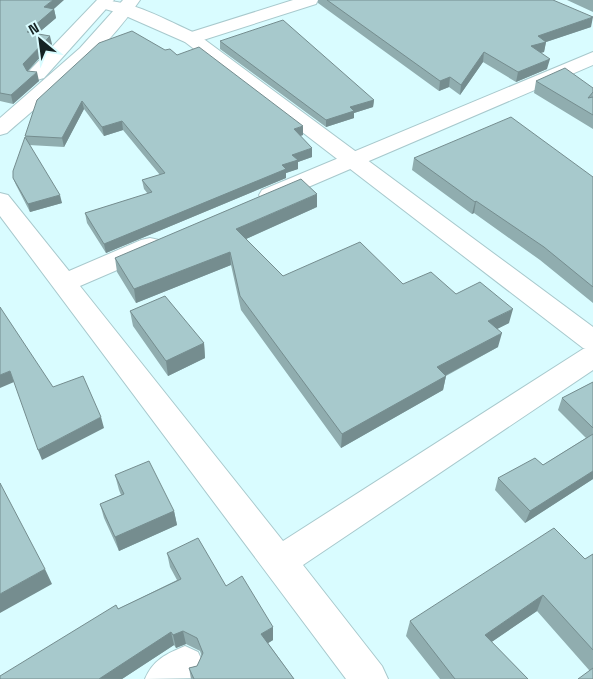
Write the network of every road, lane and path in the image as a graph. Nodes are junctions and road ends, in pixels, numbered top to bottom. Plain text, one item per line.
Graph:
1 (310, 0) edge
2 (117, 3) edge
3 (191, 38) junction
4 (593, 58) edge
5 (0, 107) edge
6 (0, 129) edge
7 (353, 160) junction
8 (0, 200) edge
9 (253, 202) edge
10 (172, 237) edge
11 (64, 283) junction
12 (593, 341) edge
13 (593, 356) edge
14 (278, 562) junction
15 (369, 679) edge

1 - 3 street
2 - 3 street
2 - 5 street
2 - 6 street
3 - 7 street
4 - 7 street
7 - 9 street
7 - 12 street
8 - 11 street
10 - 11 street
11 - 14 street
13 - 14 street
14 - 15 street

